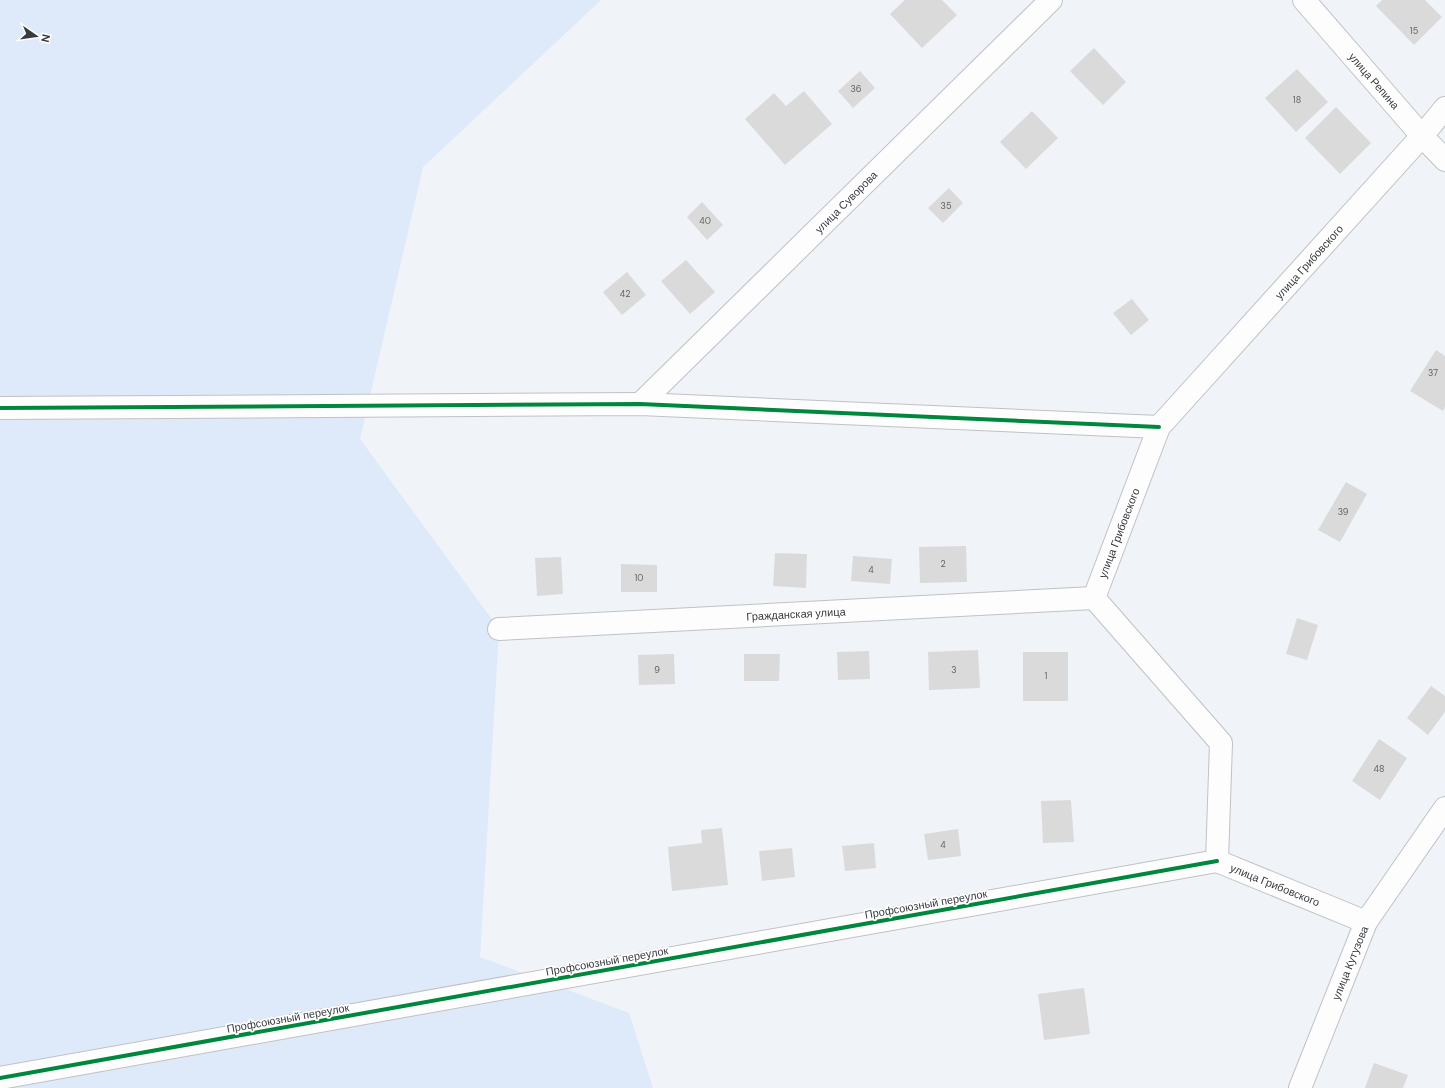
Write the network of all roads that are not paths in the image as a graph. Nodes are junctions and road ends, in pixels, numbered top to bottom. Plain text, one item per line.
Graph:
1 (1051, 0) edge
2 (1304, 0) edge
3 (1445, 108) edge
4 (1422, 136) junction
5 (1445, 160) edge
6 (640, 404) junction
7 (0, 408) edge
8 (1159, 427) junction
9 (1094, 598) junction
10 (499, 629) dead end
11 (1445, 808) edge
12 (1217, 861) junction
13 (1366, 922) junction
14 (0, 1078) edge
15 (1300, 1088) edge

1 - 6 street, улица Суворова
2 - 4 street, улица Репина
3 - 4 street, улица Грибовского
4 - 5 street, улица Репина
4 - 8 street, улица Грибовского
6 - 7 street
6 - 8 street
8 - 9 street, улица Грибовского
9 - 10 street, Гражданская улица
9 - 12 street, улица Грибовского
11 - 13 street, улица Кутузова
12 - 13 street, улица Грибовского
12 - 14 street, Профсоюзный переулок
13 - 15 street, улица Кутузова

